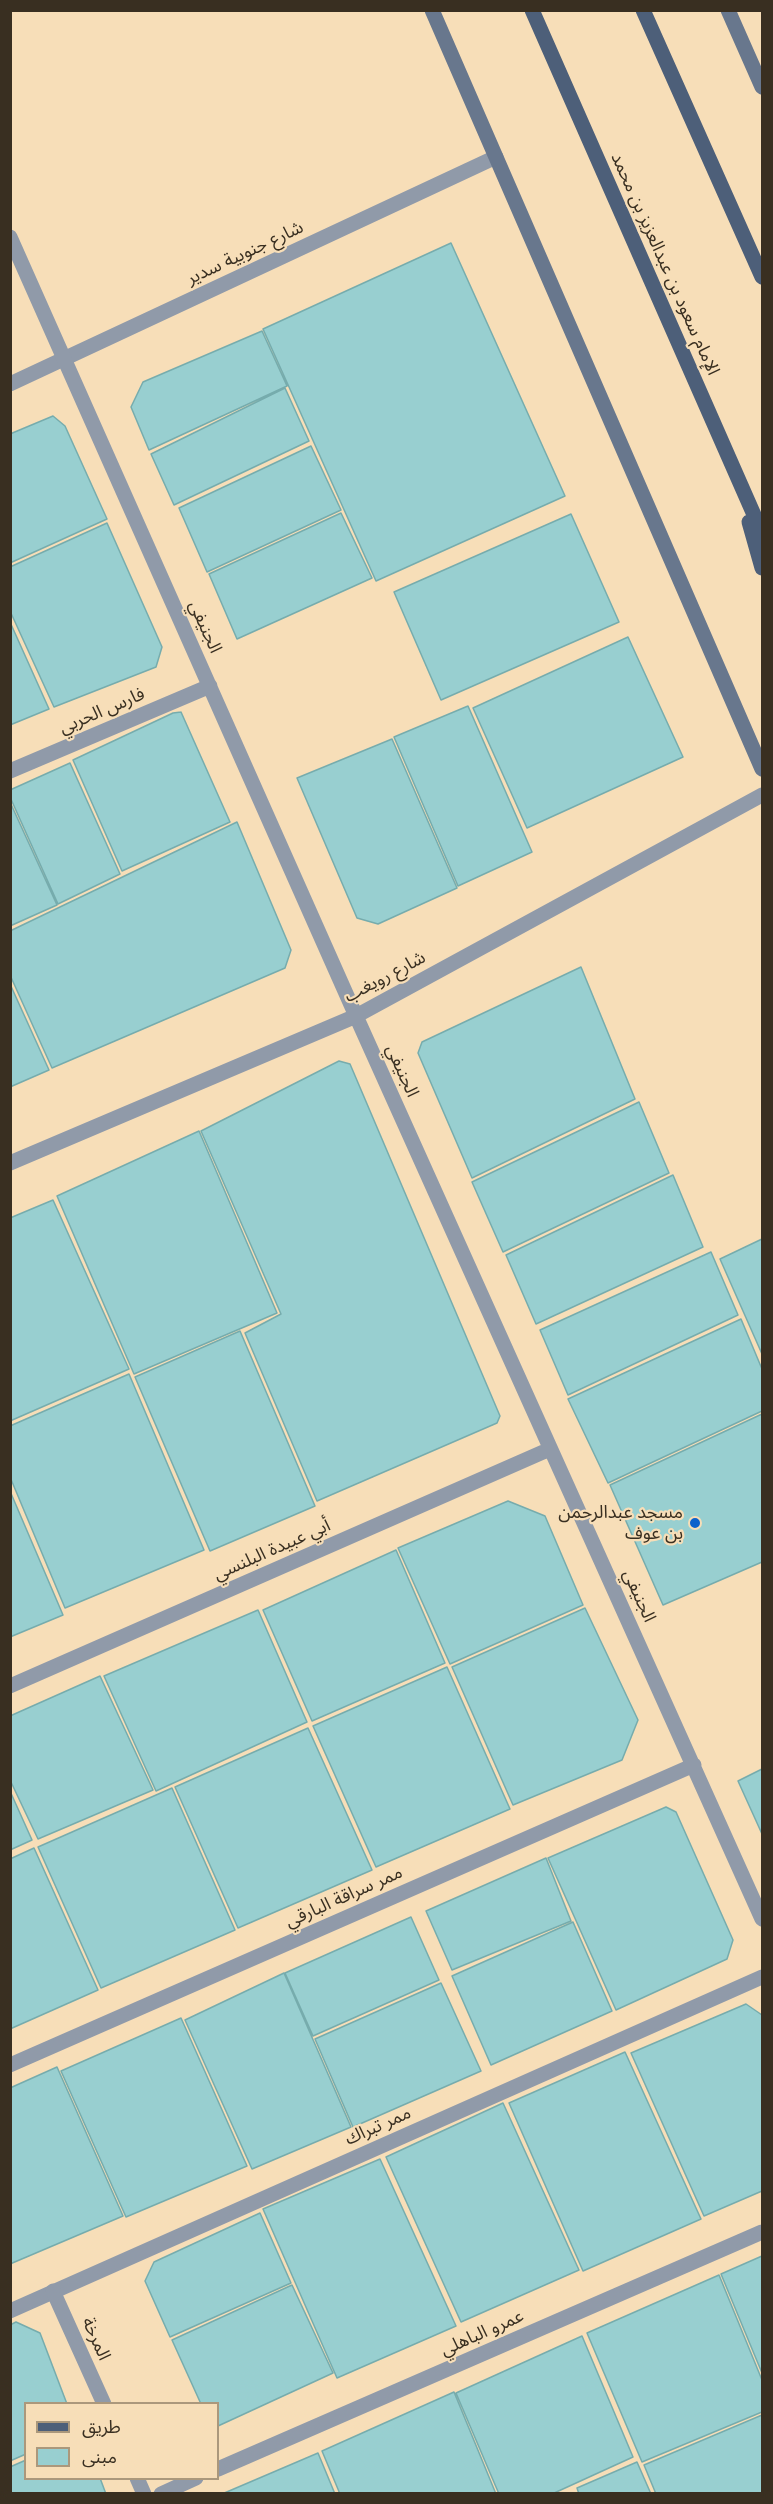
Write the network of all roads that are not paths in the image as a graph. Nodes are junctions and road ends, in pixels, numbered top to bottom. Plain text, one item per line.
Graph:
1 (432, 10) edge
2 (532, 10) edge
3 (643, 10) edge
4 (728, 10) edge
5 (762, 87) edge
6 (496, 157) junction
7 (10, 237) edge
8 (748, 243) junction
9 (762, 268) edge
10 (762, 277) edge
11 (65, 360) junction
12 (10, 384) edge
13 (732, 464) junction
14 (762, 533) edge
15 (762, 568) edge
16 (210, 686) junction
17 (762, 770) edge
18 (10, 771) edge
19 (762, 795) edge
20 (356, 1016) junction
21 (10, 1163) edge
22 (550, 1449) junction
23 (10, 1686) edge
24 (694, 1765) junction
25 (762, 1919) edge
26 (762, 1977) edge
27 (10, 2065) edge
28 (762, 2232) edge
29 (53, 2291) junction
30 (10, 2311) edge
31 (104, 2402) edge
32 (219, 2469) edge
33 (191, 2480) edge
34 (161, 2493) edge

1 - 6 street
2 - 13 main road, الإمام سعود بن عبدالعزيز بن محمد
3 - 8 main road
4 - 5 street
6 - 11 street, شارع جنوبية سدير
6 - 17 street
7 - 11 street, الجنيفي
8 - 9 main road
8 - 10 main road
11 - 12 street, شارع جنوبية سدير
11 - 16 street, الجنيفي
13 - 14 main road, الإمام سعود بن عبدالعزيز بن محمد
13 - 15 main road
16 - 18 street, فارس الحربي
16 - 20 street, الجنيفي
19 - 20 street, شارع رويغب
20 - 21 street, شارع رويغب
20 - 22 street, الجنيفي
22 - 23 street, أبي عبيدة البلنسي
22 - 24 street, الجنيفي
24 - 25 street, الجنيفي
24 - 27 street, ممر سراقة البارقي
26 - 29 street, ممر تبراك
28 - 32 street, عمرو الباهلي
29 - 30 street, ممر تبراك
29 - 31 street, المرخة
33 - 34 street

